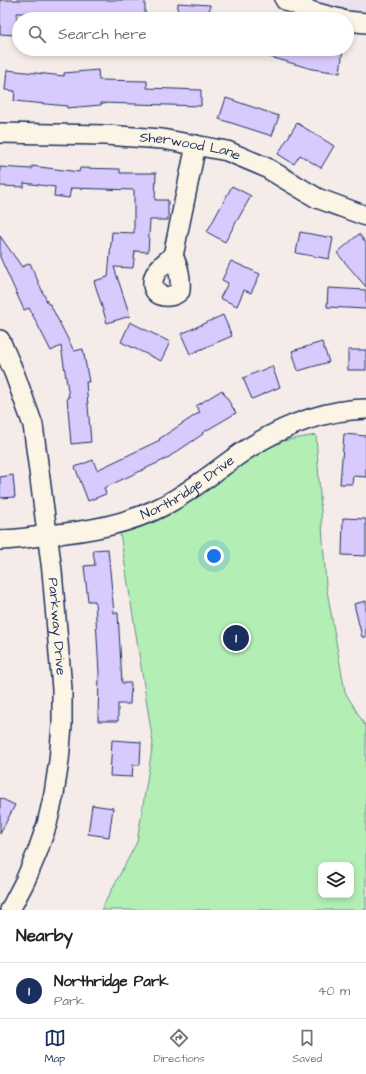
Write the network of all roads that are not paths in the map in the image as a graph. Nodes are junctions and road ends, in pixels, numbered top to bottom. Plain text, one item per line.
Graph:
1 (285, 0) edge
2 (313, 12) edge
3 (354, 22) edge
4 (366, 23) edge
5 (0, 133) edge
6 (196, 145) junction
7 (366, 216) edge
8 (172, 256) dead end
9 (0, 340) edge
10 (366, 409) edge
11 (47, 536) junction
12 (0, 540) edge
13 (10, 910) edge

1 - 2 street
3 - 4 street
5 - 6 street, Sherwood Lane
6 - 7 street, Sherwood Lane
6 - 8 street
9 - 11 street, Parkway Drive
10 - 11 street, Northridge Drive
11 - 12 street, Northridge Drive
11 - 13 street, Parkway Drive

